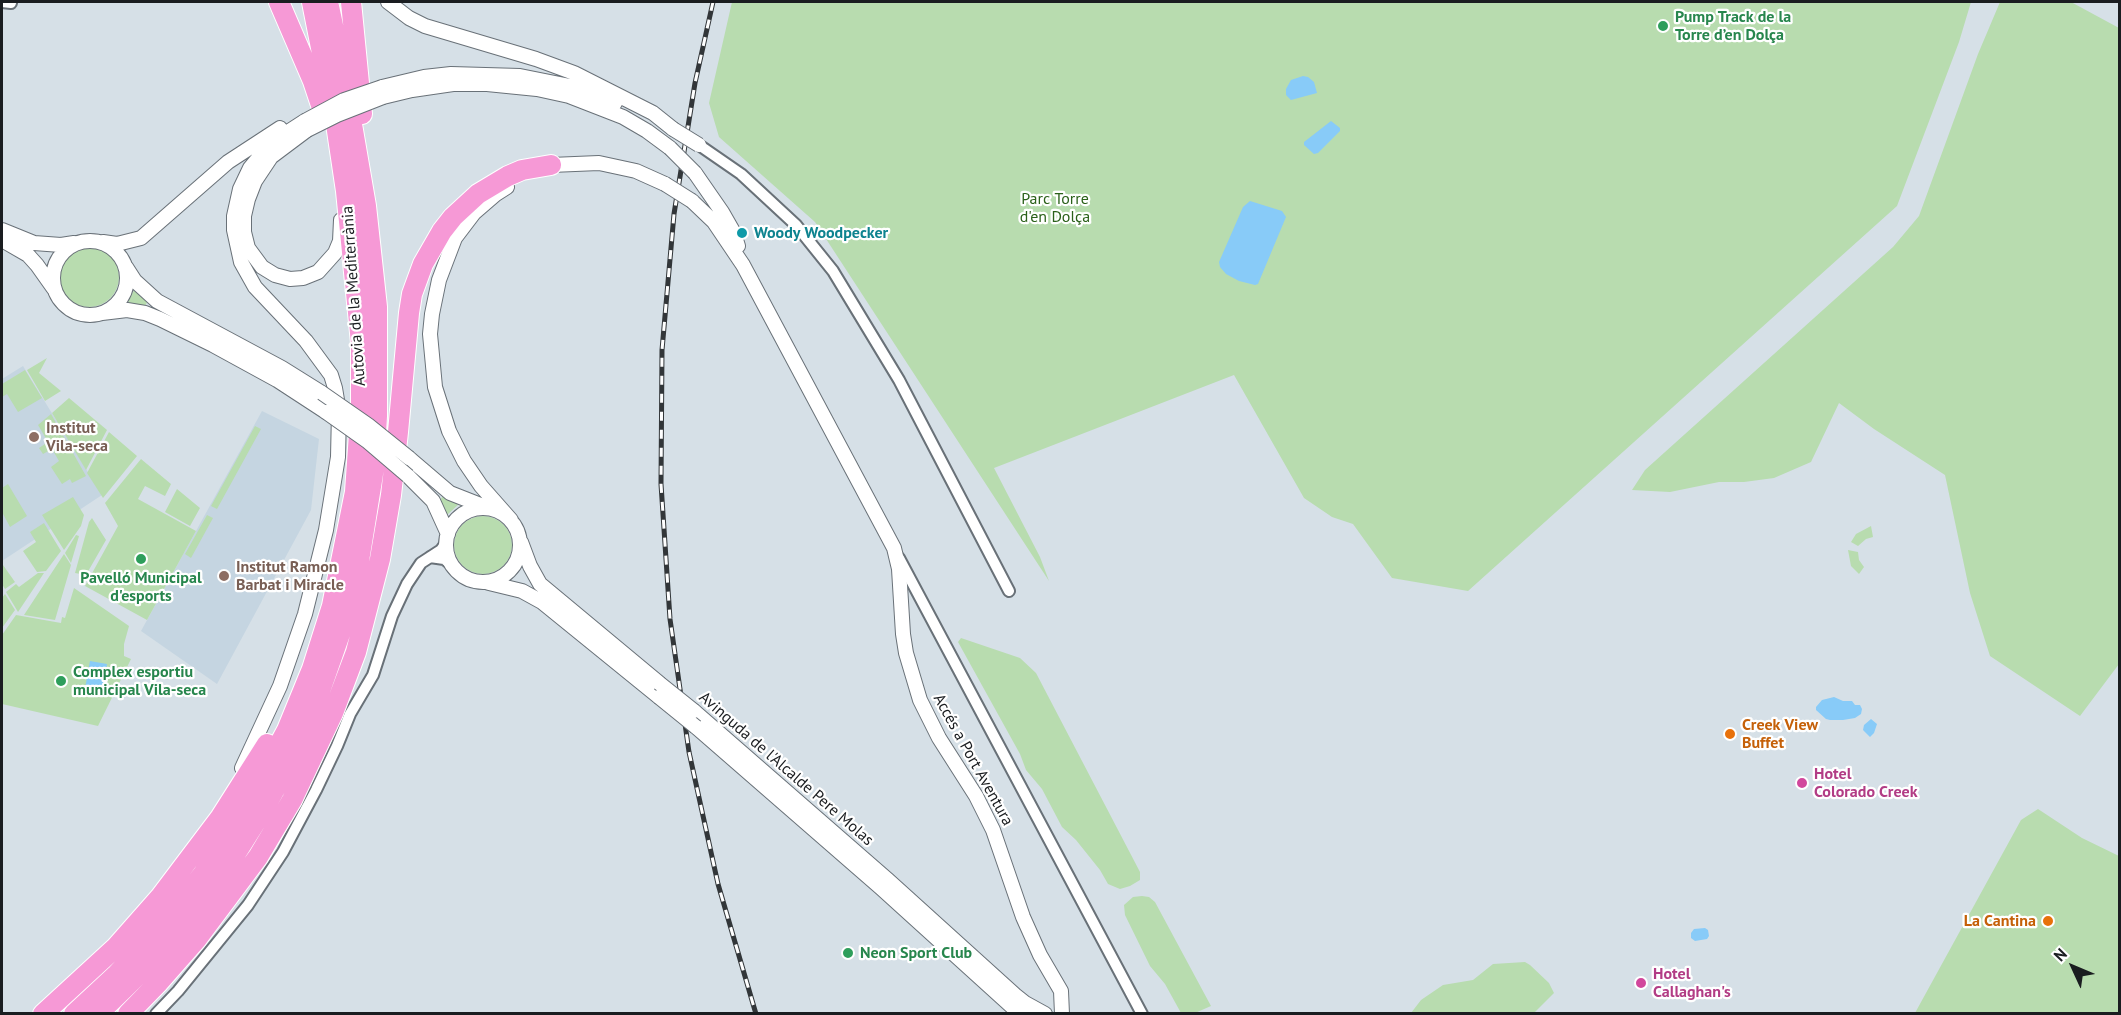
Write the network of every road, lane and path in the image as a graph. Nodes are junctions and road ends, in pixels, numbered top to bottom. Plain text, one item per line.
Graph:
1 (279, 2) edge
2 (312, 2) edge
3 (328, 2) edge
4 (351, 2) edge
5 (388, 2) edge
6 (520, 81) junction
7 (383, 92) junction
8 (305, 122) junction
9 (673, 129) junction
10 (699, 145) joint
11 (551, 165) junction
12 (366, 206) junction
13 (341, 212) junction
14 (2, 230) edge
15 (2, 240) edge
16 (79, 242) junction
17 (102, 242) junction
18 (351, 248) junction
19 (743, 265) junction
20 (126, 267) junction
21 (55, 291) junction
22 (102, 313) junction
23 (488, 508) junction
24 (511, 520) junction
25 (447, 538) junction
26 (520, 540) junction
27 (894, 548) junction
28 (430, 557) junction
29 (452, 565) junction
30 (484, 582) junction
31 (1009, 591) dead end
32 (332, 606) junction
33 (659, 690) junction
34 (289, 764) junction
35 (202, 841) junction
36 (220, 906) junction
37 (43, 1014) edge
38 (74, 1014) edge
39 (98, 1014) edge
40 (128, 1014) edge
41 (156, 1014) edge
42 (1020, 1014) edge
43 (1045, 1014) edge
44 (1062, 1014) edge
45 (1142, 1014) edge

1 - 13 highway
2 - 18 highway, Autovia de la Mediterrània
3 - 12 highway, Autovia de la Mediterrània
4 - 12 highway
5 - 9 street
6 - 7 street
6 - 9 street
6 - 19 street, bridge
7 - 8 street, bridge
7 - 8 street, bridge
8 - 13 street
8 - 17 street
8 - 35 street
9 - 10 street, bridge
10 - 31 street
11 - 19 street, Accés a Port Aventura, bridge
11 - 24 street
11 - 36 highway
12 - 34 highway, Autovia de la Mediterrània
13 - 18 highway
14 - 16 street
15 - 21 street
16 - 17 street
16 - 21 street
17 - 20 street
18 - 32 highway, Autovia de la Mediterrània
19 - 27 street, Accés a Port Aventura
20 - 22 street
20 - 23 street, bridge
21 - 22 street
22 - 25 street, bridge
23 - 24 street
23 - 25 street
24 - 26 street
25 - 28 street
25 - 29 street
26 - 30 street
26 - 33 street, Avinguda de l'Alcalde Pere Molas
27 - 44 street, Accés a Port Aventura
27 - 45 street, Accés a Port Aventura
28 - 29 street
28 - 41 street
29 - 30 street
30 - 33 street, Avinguda de l'Alcalde Pere Molas
32 - 35 highway
32 - 38 highway, Autovia de la Mediterrània
33 - 42 street, Avinguda de l'Alcalde Pere Molas, bridge
33 - 43 street, Avinguda de l'Alcalde Pere Molas, bridge
34 - 36 highway
34 - 39 highway, Autovia de la Mediterrània
35 - 37 highway
36 - 40 highway

